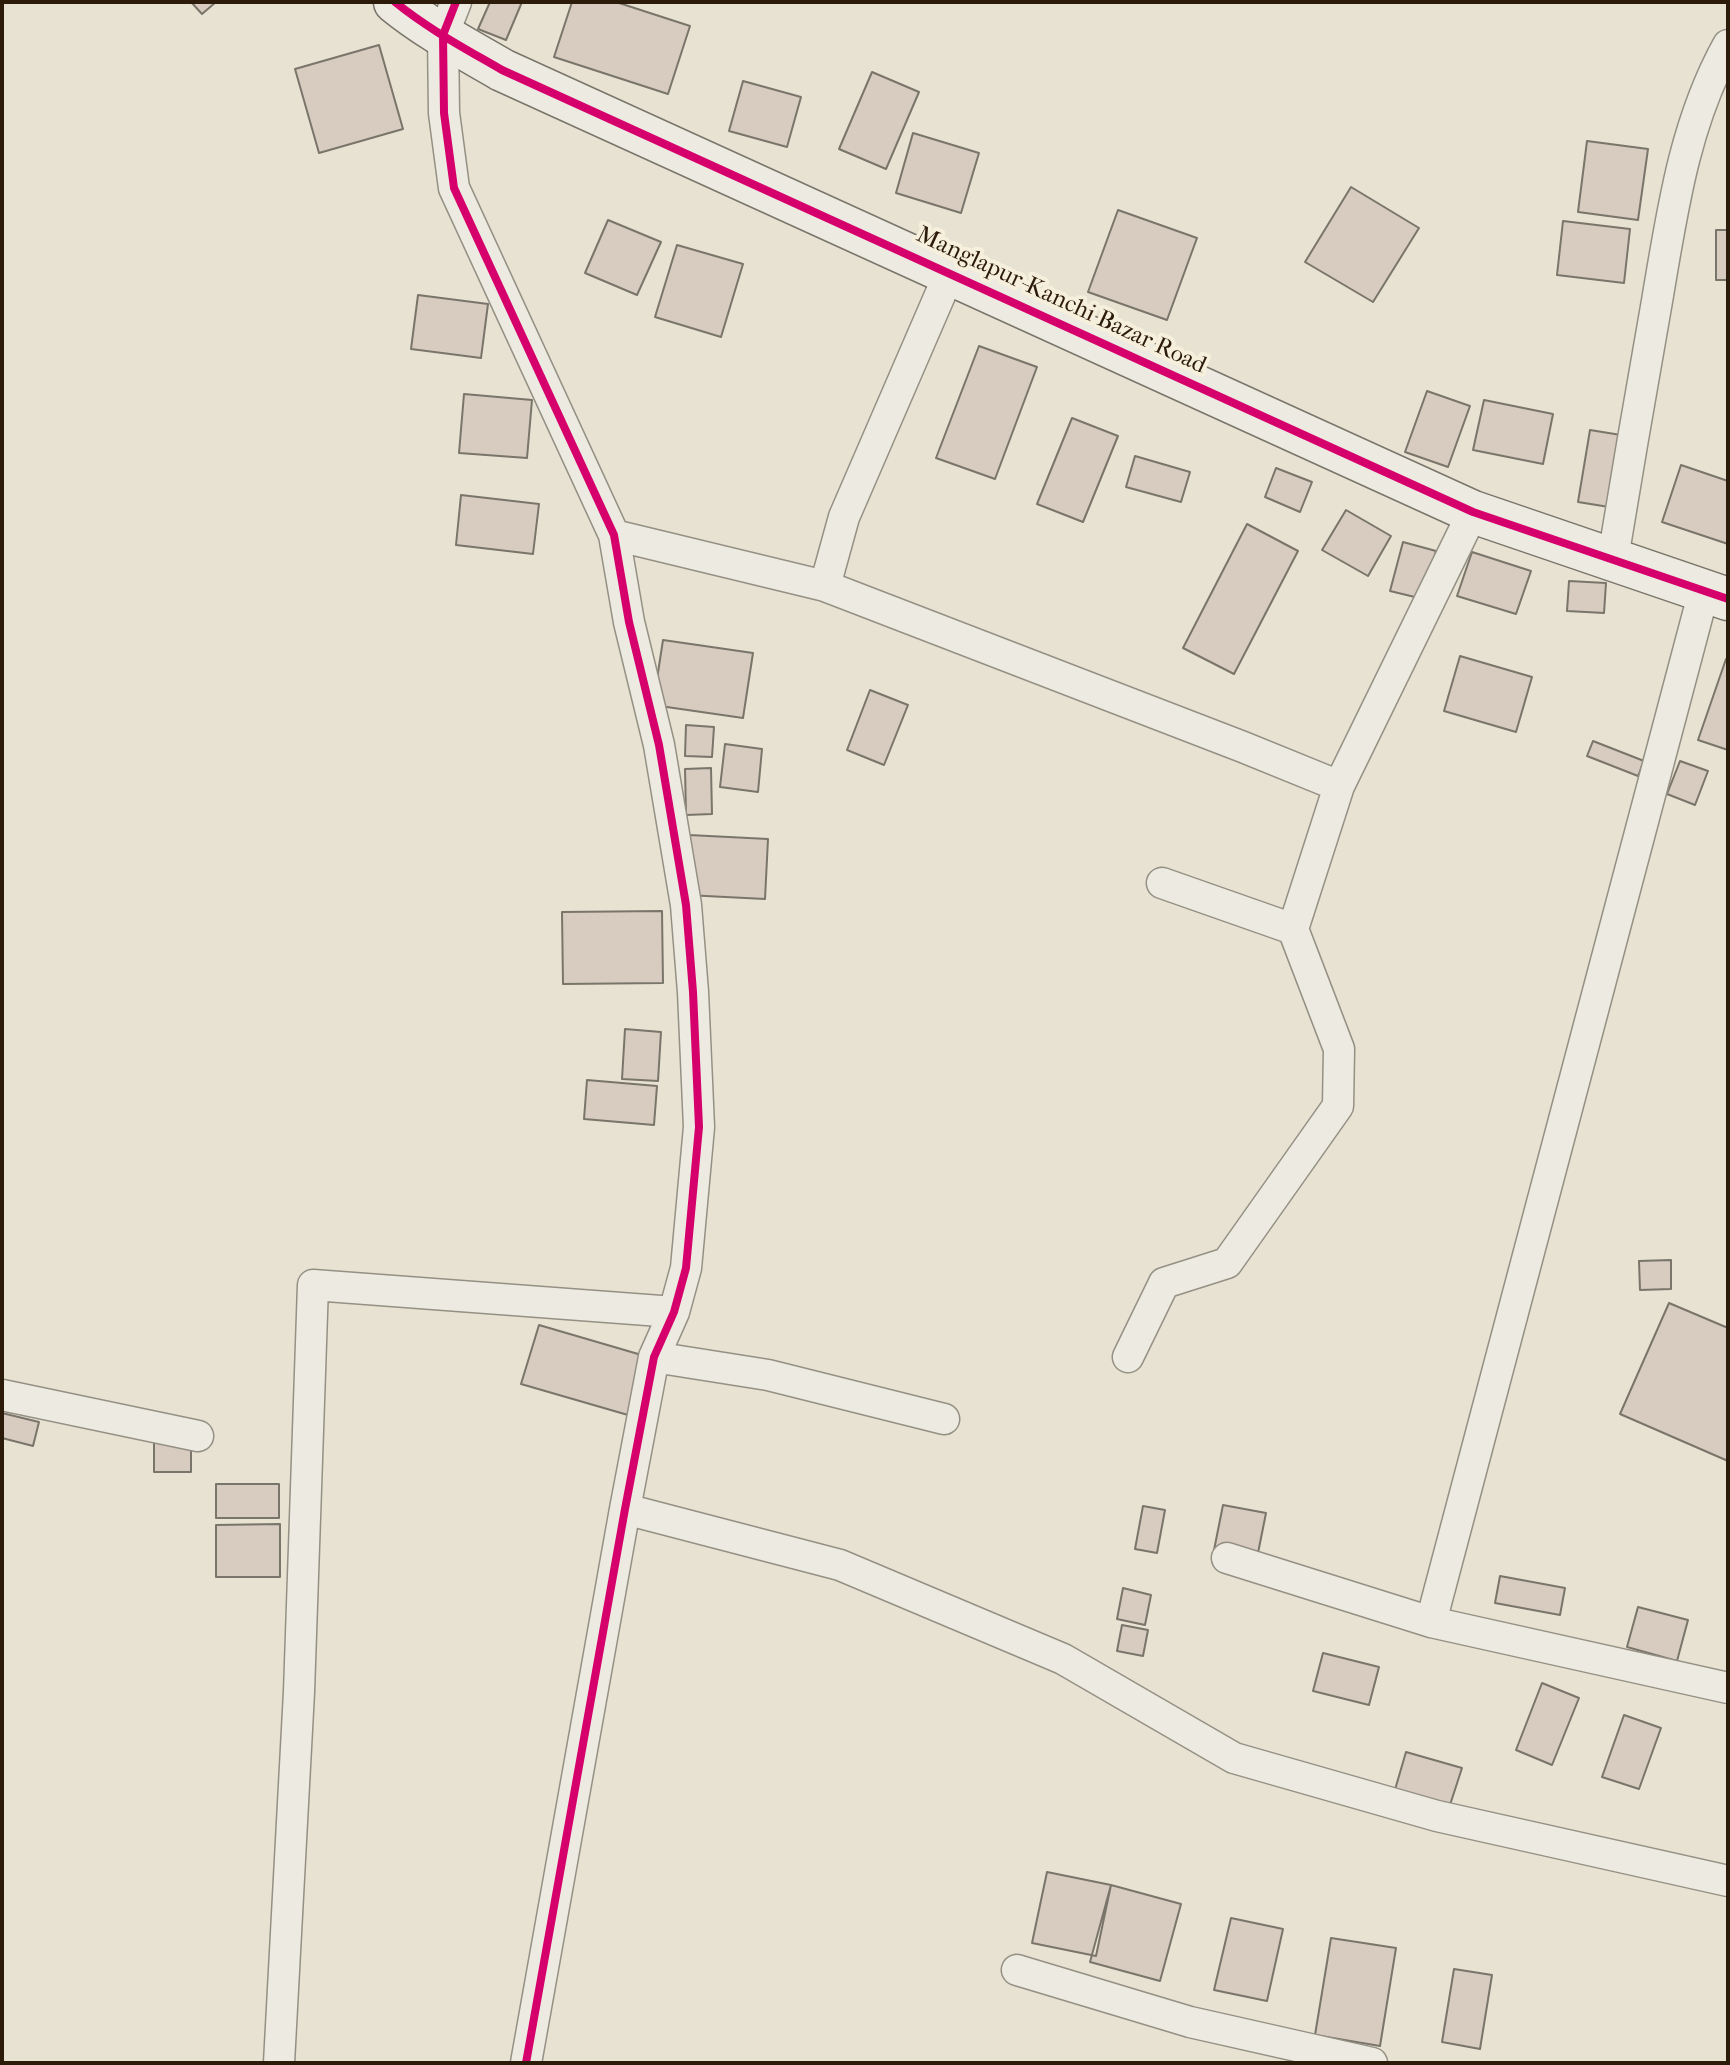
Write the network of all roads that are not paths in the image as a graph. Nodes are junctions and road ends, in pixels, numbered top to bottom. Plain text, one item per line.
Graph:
1 (395, 2) edge
2 (450, 19) edge
3 (1728, 45) edge
4 (950, 272) junction
5 (1473, 512) junction
6 (614, 535) junction
7 (1613, 558) junction
8 (825, 586) junction
9 (1716, 595) edge
10 (1339, 786) junction
11 (1162, 883) dead end
12 (1293, 929) junction
13 (674, 1312) junction
14 (654, 1357) junction
15 (1128, 1357) dead end
16 (2, 1395) edge
17 (944, 1419) dead end
18 (198, 1436) dead end
19 (625, 1509) junction
20 (1227, 1558) dead end
21 (1431, 1622) junction
22 (1728, 1688) edge
23 (1728, 1881) edge
24 (1017, 1970) dead end
25 (279, 2063) edge
26 (526, 2063) edge
27 (1372, 2063) edge

1 - 2 street, Manglapur-Kanchi Bazar Road
2 - 4 street, Manglapur-Kanchi Bazar Road
2 - 6 street
3 - 7 street
4 - 5 street, Manglapur-Kanchi Bazar Road
4 - 8 street
5 - 7 street, Manglapur-Kanchi Bazar Road
5 - 10 street
6 - 8 street
6 - 13 street
7 - 9 street, Manglapur-Kanchi Bazar Road
8 - 10 street
9 - 21 street
10 - 12 street
11 - 12 street
12 - 15 street
13 - 14 street
13 - 25 street
14 - 17 street
14 - 19 street
16 - 18 street
19 - 23 street
19 - 26 street
20 - 21 street
21 - 22 street
24 - 27 street

